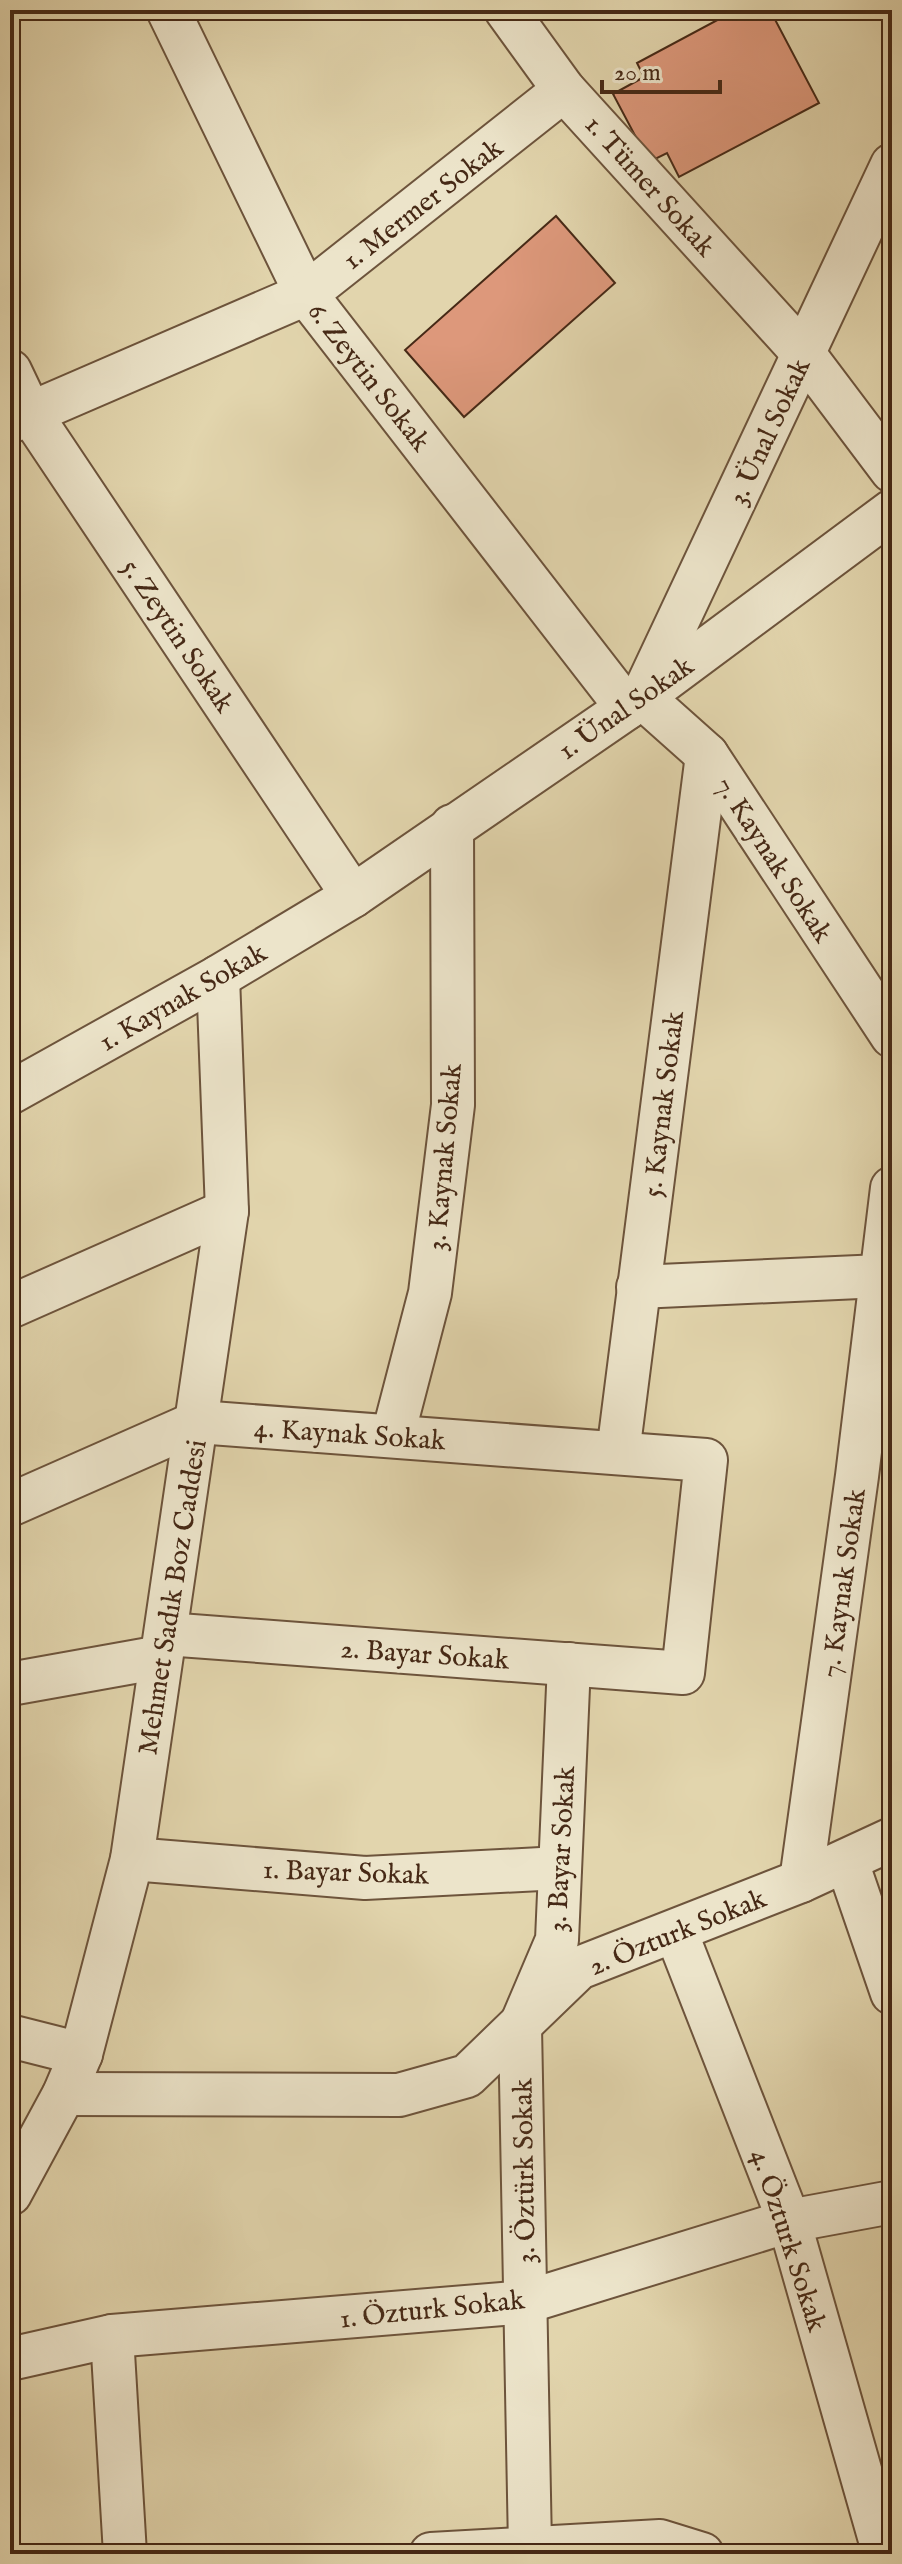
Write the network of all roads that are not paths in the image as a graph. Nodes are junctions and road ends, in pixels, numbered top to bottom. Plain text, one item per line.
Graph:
1 (168, 10) edge
2 (506, 10) edge
3 (564, 90) junction
4 (892, 165) edge
5 (306, 294) junction
6 (804, 354) junction
7 (10, 371) edge
8 (20, 418) edge
9 (892, 471) edge
10 (892, 511) edge
11 (634, 702) junction
12 (707, 755) junction
13 (452, 826) junction
14 (353, 896) junction
15 (218, 977) junction
16 (892, 1036) edge
17 (10, 1093) edge
18 (892, 1188) edge
19 (227, 1211) junction
20 (881, 1276) junction
21 (638, 1287) junction
22 (10, 1307) edge
23 (198, 1422) junction
24 (393, 1435) junction
25 (618, 1453) junction
26 (875, 1477) edge
27 (10, 1505) edge
28 (164, 1645) junction
29 (569, 1664) junction
30 (683, 1673) joint
31 (10, 1684) edge
32 (892, 1839) edge
33 (132, 1859) junction
34 (847, 1862) junction
35 (560, 1868) junction
36 (801, 1881) junction
37 (676, 1932) junction
38 (892, 1993) edge
39 (520, 2027) junction
40 (10, 2036) edge
41 (81, 2054) junction
42 (64, 2094) junction
43 (10, 2194) edge
44 (892, 2202) edge
45 (789, 2221) junction
46 (526, 2302) junction
47 (112, 2336) junction
48 (10, 2359) edge
49 (529, 2551) edge
50 (125, 2554) edge
51 (431, 2554) edge
52 (702, 2554) edge
53 (884, 2554) edge

1 - 5 street, 6. Zeytin Sokak
2 - 3 street, 1. Tümer Sokak
3 - 5 street, 1. Mermer Sokak
3 - 6 street, 1. Tümer Sokak
4 - 6 street, 3. Ünal Sokak
5 - 8 street, 1. Mermer Sokak
5 - 11 street, 6. Zeytin Sokak
6 - 9 street, 1. Tümer Sokak
6 - 11 street, 3. Ünal Sokak
7 - 8 street, 5. Zeytin Sokak
8 - 14 street, 5. Zeytin Sokak
10 - 11 street, 1. Ünal Sokak
11 - 12 street, 7. Kaynak Sokak
11 - 13 street, 1. Ünal Sokak
12 - 16 street, 7. Kaynak Sokak
12 - 21 street, 5. Kaynak Sokak
13 - 14 street, 1. Ünal Sokak
13 - 24 street, 3. Kaynak Sokak
14 - 15 street, 1. Kaynak Sokak
15 - 17 street, 1. Kaynak Sokak
15 - 19 street, Mehmet Sadık Boz Caddesi
18 - 20 street, 7. Kaynak Sokak
19 - 22 street
19 - 23 street, Mehmet Sadık Boz Caddesi
20 - 21 street
20 - 26 street, 7. Kaynak Sokak
21 - 25 street, 5. Kaynak Sokak
23 - 24 street, 4. Kaynak Sokak
23 - 27 street, 4. Kaynak Sokak
23 - 28 street, Mehmet Sadık Boz Caddesi
24 - 25 street, 4. Kaynak Sokak
25 - 30 street, 4. Kaynak Sokak
26 - 36 street, 7. Kaynak Sokak
28 - 29 street, 2. Bayar Sokak
28 - 31 street, 2. Bayar Sokak
28 - 33 street, Mehmet Sadık Boz Caddesi
29 - 30 street, 2. Bayar Sokak
29 - 35 street, 3. Bayar Sokak
32 - 34 street, 2. Özturk Sokak
33 - 35 street, 1. Bayar Sokak
33 - 41 street, Mehmet Sadık Boz Caddesi
34 - 36 street, 2. Özturk Sokak
34 - 38 street
35 - 39 street, 3. Bayar Sokak
36 - 37 street, 2. Özturk Sokak
37 - 39 street, 2. Özturk Sokak
37 - 45 street, 4. Özturk Sokak
39 - 42 street, 2. Özturk Sokak
39 - 46 street, 3. Öztürk Sokak
40 - 41 street
41 - 42 street, Mehmet Sadık Boz Caddesi
42 - 43 street, Mehmet Sadık Boz Caddesi
44 - 45 street, 1. Özturk Sokak
45 - 46 street, 1. Özturk Sokak
45 - 53 street, 4. Özturk Sokak
46 - 47 street, 1. Özturk Sokak
46 - 49 street, 3. Öztürk Sokak
47 - 48 street, 1. Özturk Sokak
47 - 50 street
49 - 51 street
49 - 52 street

